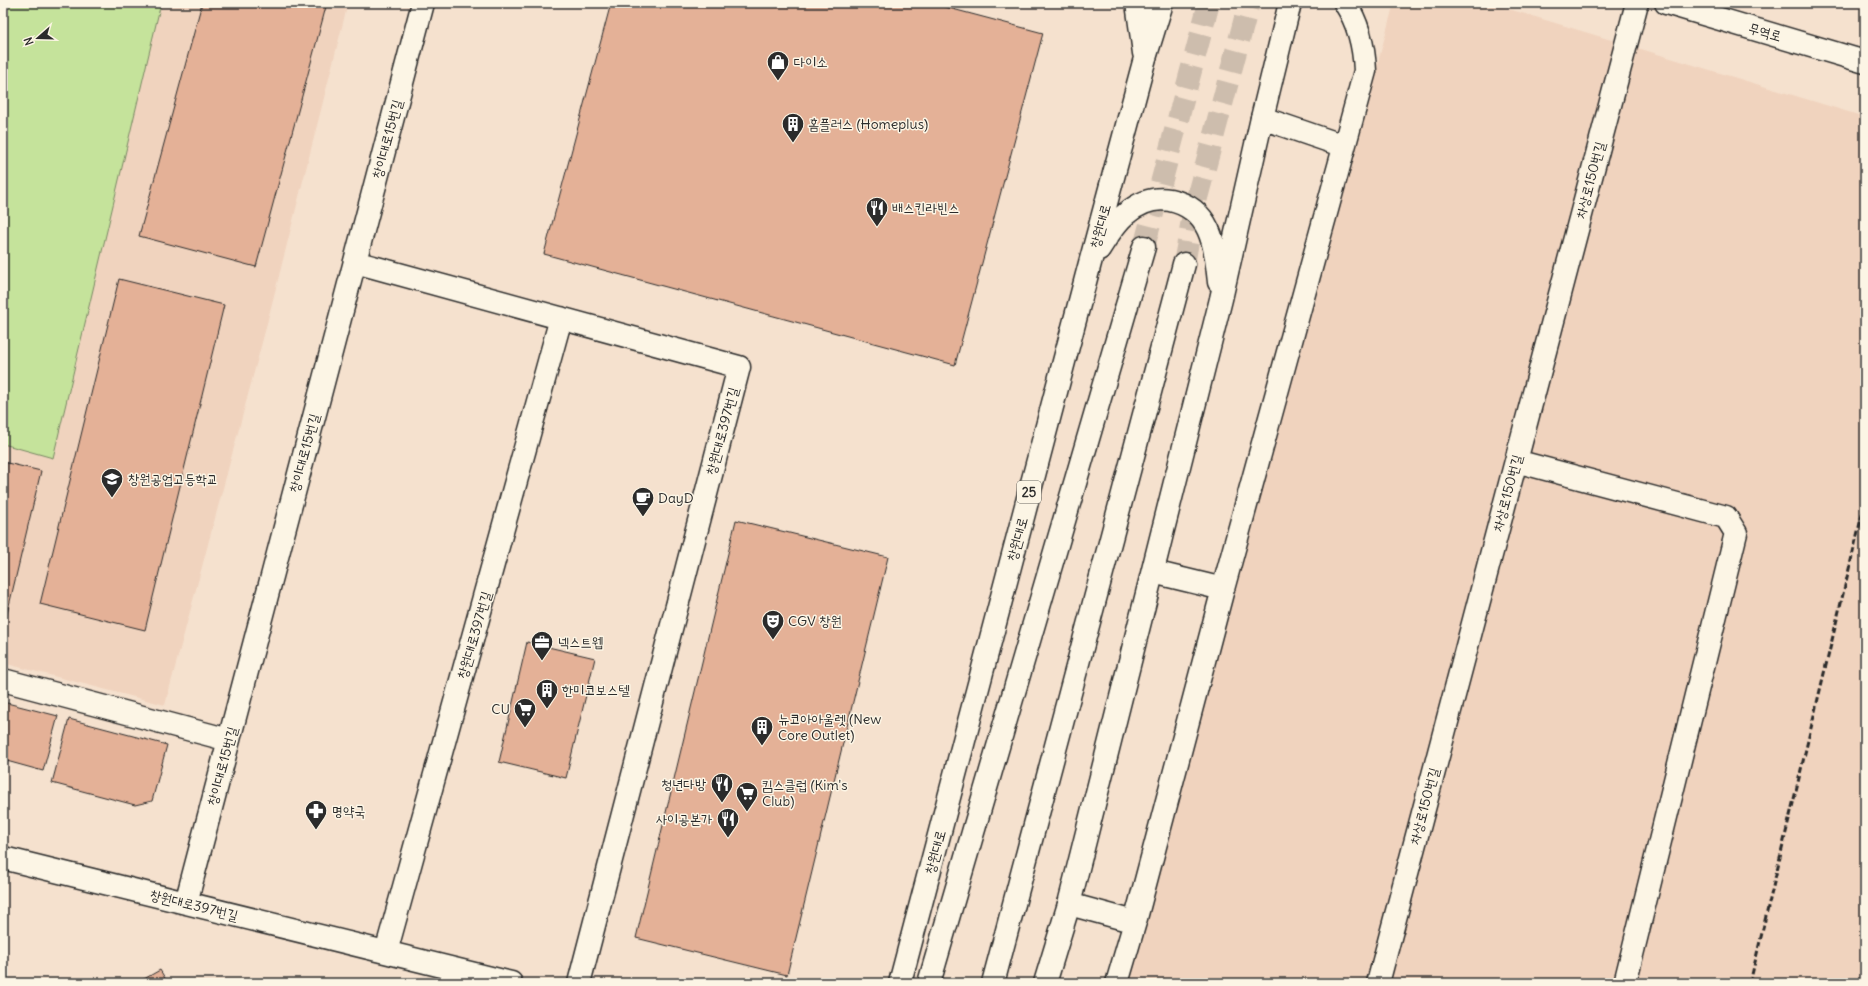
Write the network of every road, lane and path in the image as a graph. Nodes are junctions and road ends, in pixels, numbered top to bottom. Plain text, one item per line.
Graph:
1 (423, 3) edge
2 (1137, 3) edge
3 (1162, 3) edge
4 (1290, 3) edge
5 (1345, 3) edge
6 (1637, 3) edge
7 (1666, 3) edge
8 (1145, 58) junction
9 (1865, 62) edge
10 (1262, 118) junction
11 (1344, 146) junction
12 (1144, 247) tunnel mouth
13 (354, 262) junction
14 (1090, 263) junction
15 (1184, 264) tunnel mouth
16 (1221, 299) junction
17 (561, 318) junction
18 (1516, 461) junction
19 (1152, 572) junction
20 (1223, 589) junction
21 (3, 680) edge
22 (229, 740) junction
23 (3, 858) edge
24 (186, 903) junction
25 (1069, 904) junction
26 (1135, 922) junction
27 (386, 952) junction
28 (511, 983) edge
29 (579, 983) edge
30 (900, 983) edge
31 (929, 983) edge
32 (993, 983) edge
33 (1045, 983) edge
34 (1117, 983) edge
35 (1378, 983) edge
36 (1625, 983) edge

1 - 13 street, 창이대로15번길
2 - 8 street
3 - 8 street, 창원대로 / 25
4 - 10 street
5 - 11 street
6 - 18 street, 차상로150번길
7 - 9 street, 무역로
8 - 14 street, 창원대로 / 25
10 - 11 street
10 - 16 street
11 - 20 street
12 - 31 street
13 - 17 street
13 - 22 street, 창이대로15번길
14 - 16 street
14 - 30 street, 창원대로 / 25
15 - 32 street
16 - 19 street
17 - 27 street, 창원대로397번길
17 - 29 street, 창원대로397번길
18 - 35 street, 차상로150번길
18 - 36 street
19 - 20 street
19 - 25 street
20 - 26 street
21 - 22 street
22 - 24 street, 창이대로15번길
23 - 24 street, 창원대로397번길
24 - 27 street, 창원대로397번길
25 - 26 street
25 - 33 street
26 - 34 street
27 - 28 street, 창원대로397번길

